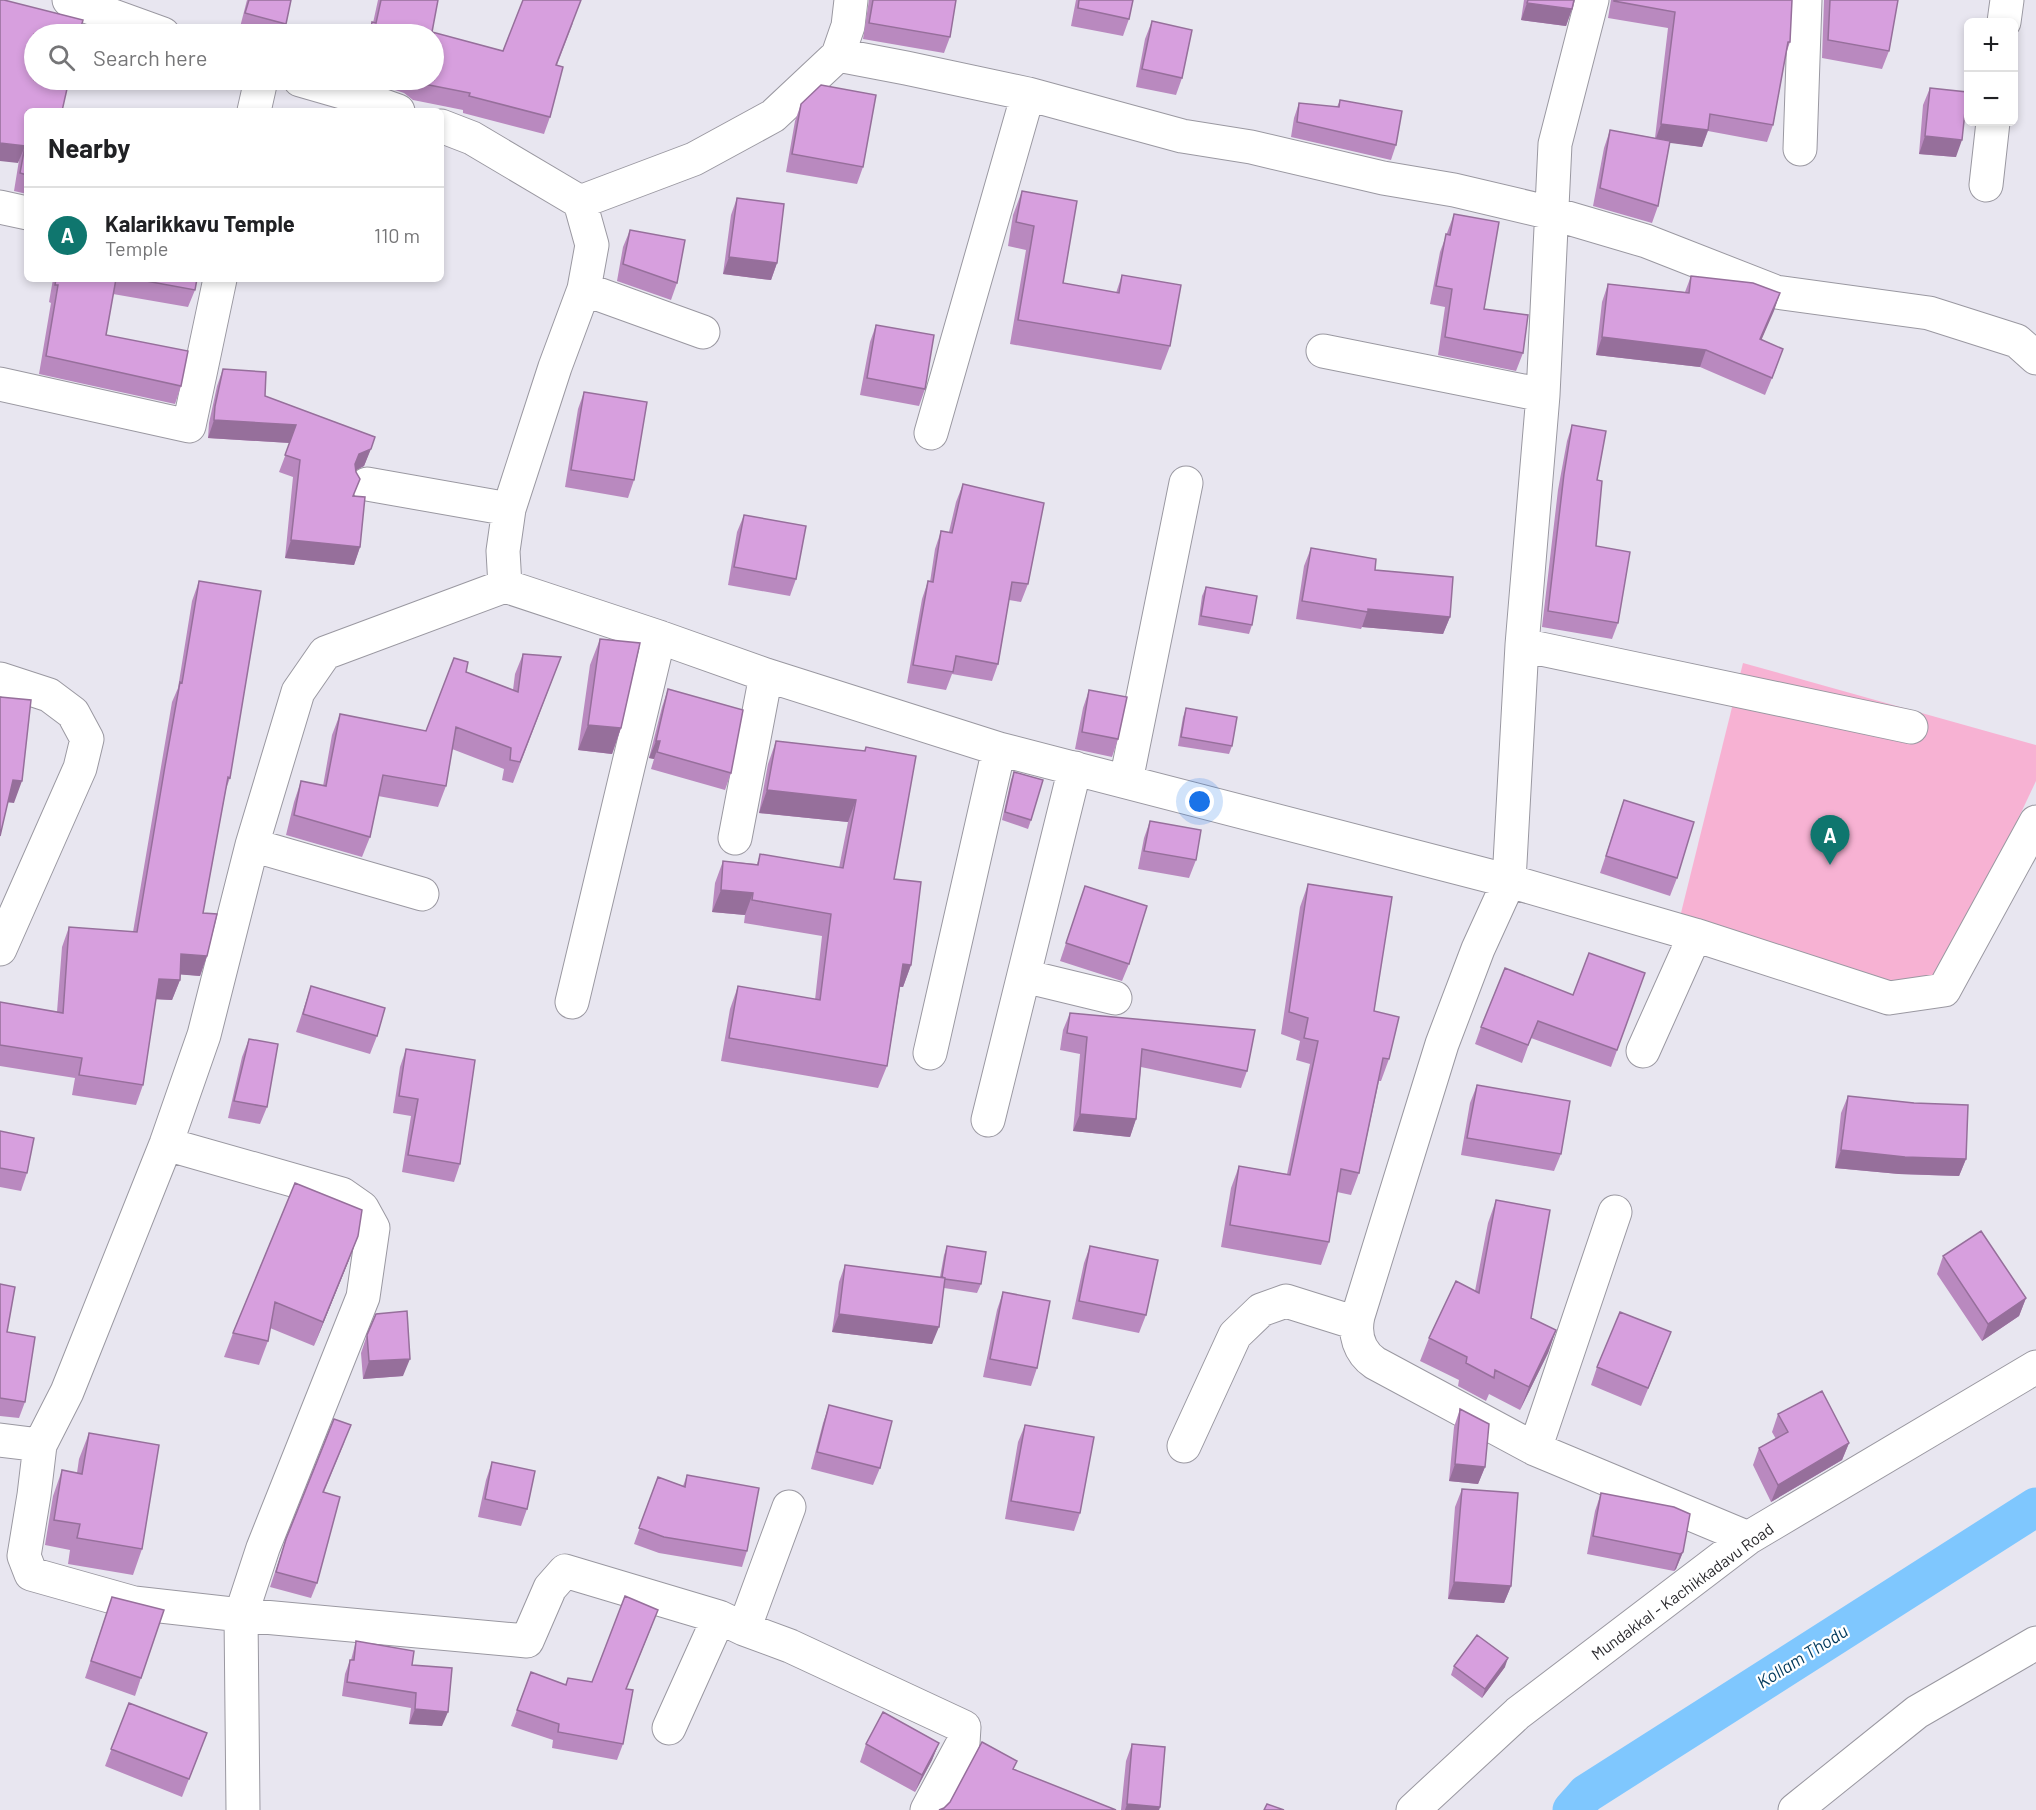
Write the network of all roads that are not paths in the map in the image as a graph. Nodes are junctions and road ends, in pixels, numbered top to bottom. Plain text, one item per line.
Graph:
1 (69, 0) edge
2 (851, 0) edge
3 (1592, 0) edge
4 (1805, 0) edge
5 (2007, 0) edge
6 (2005, 18) edge
7 (135, 24) edge
8 (838, 56) junction
9 (259, 90) edge
10 (335, 90) edge
11 (1028, 94) junction
12 (255, 108) edge
13 (390, 108) edge
14 (1993, 126) edge
15 (444, 127) edge
16 (1800, 149) dead end
17 (1986, 185) dead end
18 (580, 202) junction
19 (0, 207) edge
20 (24, 212) edge
21 (1551, 213) junction
22 (218, 282) edge
23 (584, 289) junction
24 (703, 332) dead end
25 (1323, 351) dead end
26 (2036, 358) edge
27 (0, 384) edge
28 (1543, 395) junction
29 (931, 433) dead end
30 (1186, 483) dead end
31 (367, 484) dead end
32 (509, 509) junction
33 (505, 586) junction
34 (659, 637) junction
35 (1522, 645) junction
36 (766, 675) junction
37 (0, 679) edge
38 (1911, 727) dead end
39 (999, 749) junction
40 (1075, 768) junction
41 (1126, 781) junction
42 (2036, 822) edge
43 (735, 838) dead end
44 (252, 845) junction
45 (1509, 881) junction
46 (422, 894) dead end
47 (1695, 935) junction
48 (0, 949) edge
49 (1024, 976) junction
50 (1115, 998) dead end
51 (572, 1002) dead end
52 (1643, 1052) dead end
53 (930, 1053) dead end
54 (988, 1120) dead end
55 (166, 1144) junction
56 (1615, 1212) dead end
57 (1356, 1323) junction
58 (2036, 1367) edge
59 (0, 1440) edge
60 (40, 1445) junction
61 (1184, 1446) dead end
62 (1535, 1449) junction
63 (789, 1507) dead end
64 (1748, 1538) junction
65 (241, 1615) junction
66 (732, 1623) junction
67 (2036, 1643) edge
68 (669, 1728) dead end
69 (243, 1810) edge
70 (927, 1810) edge
71 (1413, 1810) edge
72 (1795, 1810) edge

1 - 7 street
2 - 8 street
3 - 21 street
4 - 16 street
5 - 6 street
8 - 11 street
8 - 18 street
9 - 12 street
10 - 13 street
11 - 21 street
11 - 29 street
14 - 17 street
15 - 18 street
18 - 23 street
19 - 20 street
21 - 26 street
21 - 28 street
22 - 27 street
23 - 24 street
23 - 32 street
25 - 28 street
28 - 35 street
30 - 41 street
31 - 32 street
32 - 33 street
33 - 34 street
33 - 44 street
34 - 36 street
34 - 51 street
35 - 38 street
35 - 45 street
36 - 39 street
36 - 43 street
37 - 48 street
39 - 40 street
39 - 53 street
40 - 41 street
40 - 49 street
41 - 45 street
42 - 47 street
44 - 46 street
44 - 55 street
45 - 47 street
45 - 57 street
47 - 52 street
49 - 50 street
49 - 54 street
55 - 60 street
55 - 65 street
56 - 62 street
57 - 61 street
57 - 62 street
58 - 64 street, Mundakkal - Kachikkadavu Road
59 - 60 street
60 - 65 street
62 - 64 street
63 - 66 street
64 - 71 street, Mundakkal - Kachikkadavu Road
65 - 66 street
65 - 69 street
66 - 68 street
66 - 70 street
67 - 72 street

